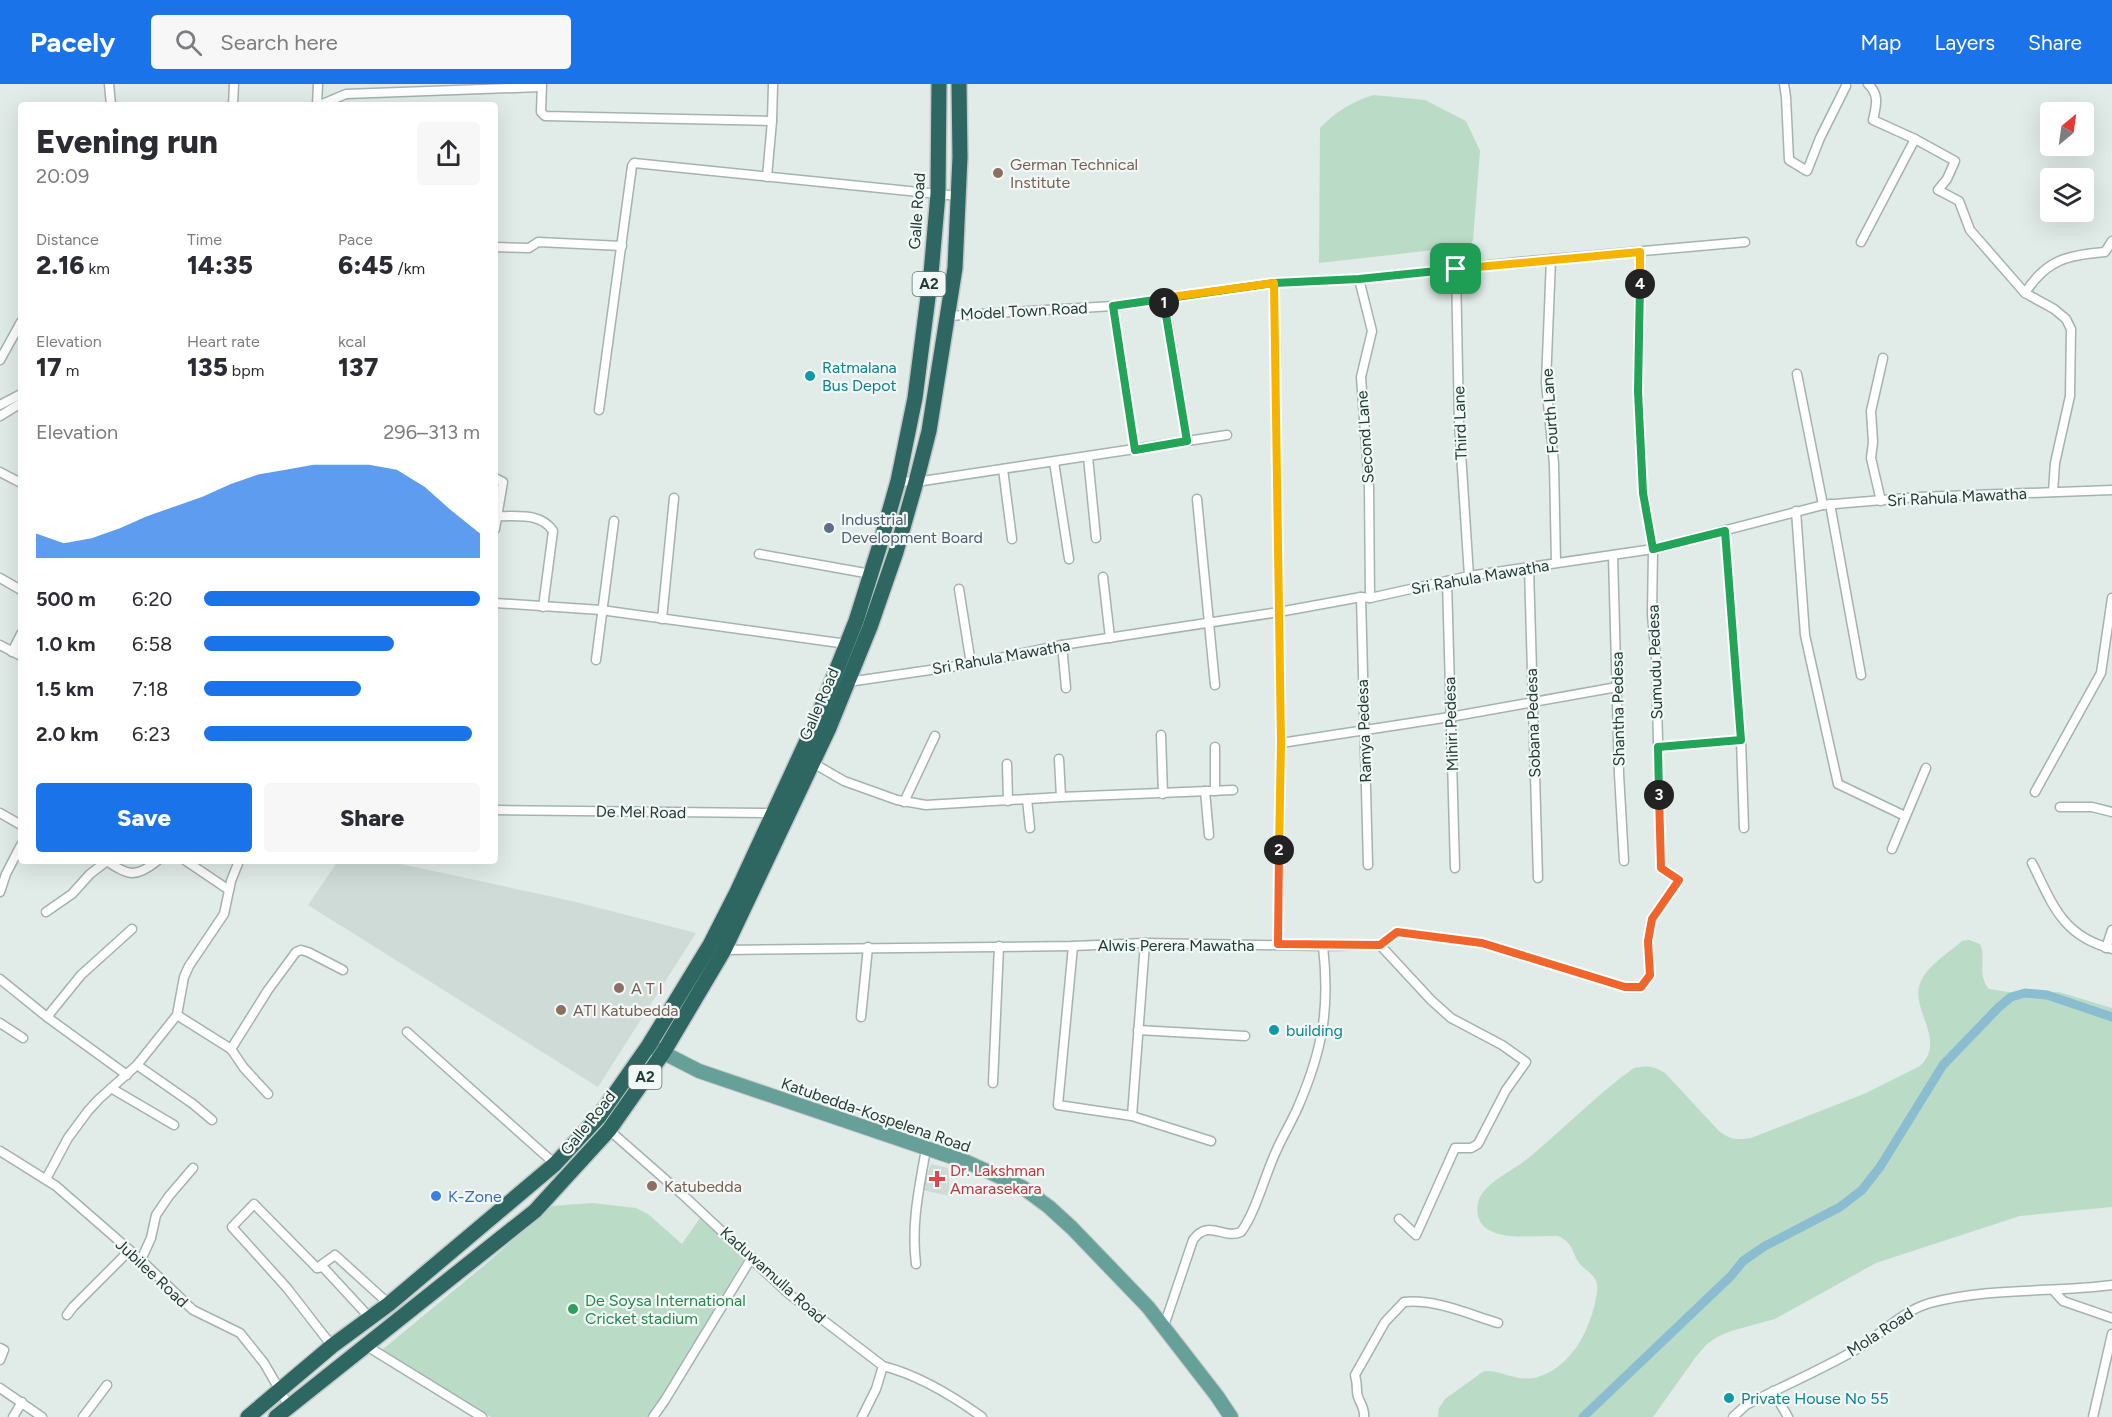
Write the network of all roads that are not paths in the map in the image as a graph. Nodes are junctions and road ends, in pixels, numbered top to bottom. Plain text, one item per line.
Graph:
1 (109, 84) edge
2 (234, 84) edge
3 (318, 84) edge
4 (773, 84) edge
5 (939, 84) edge
6 (959, 84) edge
7 (1784, 84) edge
8 (1868, 84) edge
9 (541, 86) edge
10 (1846, 86) dead end
11 (402, 88) edge
12 (111, 102) edge
13 (232, 102) edge
14 (318, 102) edge
15 (326, 102) edge
16 (772, 121) junction
17 (1915, 139) junction
18 (767, 177) junction
19 (938, 194) junction
20 (958, 196) junction
21 (2112, 241) edge
22 (1745, 242) dead end
23 (1861, 242) dead end
24 (622, 246) junction
25 (498, 247) edge
26 (1640, 252) junction
27 (1551, 259) junction
28 (1456, 269) junction
29 (1359, 279) junction
30 (1274, 283) junction
31 (2025, 293) junction
32 (1164, 298) junction
33 (1113, 306) junction
34 (948, 316) junction
35 (18, 327) edge
36 (1882, 358) dead end
37 (0, 360) edge
38 (1797, 374) dead end
39 (18, 396) edge
40 (0, 405) edge
41 (18, 405) edge
42 (599, 410) dead end
43 (1, 416) edge
44 (1227, 435) dead end
45 (1187, 441) junction
46 (1135, 450) junction
47 (1088, 457) junction
48 (1054, 462) junction
49 (1003, 469) junction
50 (0, 472) edge
51 (498, 480) edge
52 (18, 481) edge
53 (898, 481) junction
54 (916, 482) junction
55 (2112, 490) edge
56 (2053, 492) junction
57 (674, 498) dead end
58 (1197, 499) dead end
59 (1881, 501) junction
60 (1826, 504) junction
61 (498, 510) edge
62 (1796, 511) junction
63 (498, 516) edge
64 (614, 521) dead end
65 (1725, 531) junction
66 (1096, 538) dead end
67 (1012, 539) dead end
68 (1653, 549) junction
69 (759, 554) dead end
70 (1613, 556) junction
71 (1069, 559) dead end
72 (1556, 563) junction
73 (1529, 568) junction
74 (871, 574) junction
75 (1469, 576) junction
76 (1103, 577) dead end
77 (0, 578) edge
78 (1447, 581) junction
79 (18, 588) edge
80 (959, 589) dead end
81 (1365, 597) junction
82 (2112, 598) edge
83 (498, 603) edge
84 (543, 607) junction
85 (601, 610) junction
86 (1279, 612) junction
87 (662, 619) junction
88 (1208, 623) junction
89 (1110, 638) junction
90 (18, 640) edge
91 (847, 644) junction
92 (0, 645) edge
93 (1062, 645) junction
94 (12, 652) junction
95 (18, 655) edge
96 (596, 660) dead end
97 (971, 664) junction
98 (1861, 675) dead end
99 (848, 682) junction
100 (1215, 685) dead end
101 (1617, 687) junction
102 (1066, 688) dead end
103 (1532, 703) junction
104 (1450, 717) junction
105 (1364, 730) junction
106 (1161, 735) dead end
107 (935, 736) dead end
108 (1741, 740) junction
109 (1281, 743) junction
110 (1215, 747) dead end
111 (1658, 747) junction
112 (1059, 759) dead end
113 (813, 763) junction
114 (1007, 764) dead end
115 (1926, 768) dead end
116 (1233, 790) dead end
117 (1210, 791) junction
118 (2035, 792) dead end
119 (1163, 794) junction
120 (1060, 797) junction
121 (1027, 799) junction
122 (1008, 801) junction
123 (904, 802) junction
124 (2060, 807) dead end
125 (498, 810) edge
126 (2112, 812) edge
127 (0, 813) edge
128 (772, 813) junction
129 (1905, 816) junction
130 (786, 821) junction
131 (18, 823) edge
132 (1030, 828) dead end
133 (1744, 828) dead end
134 (1209, 835) dead end
135 (1892, 849) dead end
136 (18, 851) edge
137 (1624, 861) dead end
138 (2032, 863) dead end
139 (103, 864) edge
140 (111, 864) edge
141 (152, 864) edge
142 (190, 864) edge
143 (238, 864) edge
144 (1368, 865) dead end
145 (1455, 868) dead end
146 (1538, 878) dead end
147 (229, 890) junction
148 (0, 892) edge
149 (46, 912) dead end
150 (132, 929) dead end
151 (2112, 930) edge
152 (1145, 943) junction
153 (1278, 944) junction
154 (1380, 945) junction
155 (999, 946) junction
156 (1072, 946) junction
157 (1323, 946) junction
158 (868, 947) junction
159 (2109, 948) edge
160 (724, 950) junction
161 (343, 970) dead end
162 (0, 979) edge
163 (177, 1015) junction
164 (47, 1017) junction
165 (861, 1017) dead end
166 (0, 1023) edge
167 (1138, 1030) junction
168 (407, 1032) dead end
169 (1245, 1036) dead end
170 (23, 1038) dead end
171 (231, 1049) junction
172 (656, 1049) junction
173 (137, 1065) junction
174 (128, 1075) junction
175 (993, 1083) dead end
176 (111, 1088) junction
177 (268, 1094) dead end
178 (1131, 1116) junction
179 (212, 1120) dead end
180 (174, 1125) dead end
181 (609, 1130) junction
182 (1211, 1141) dead end
183 (926, 1149) junction
184 (0, 1151) edge
185 (555, 1164) junction
186 (193, 1168) dead end
187 (46, 1179) junction
188 (1399, 1219) dead end
189 (129, 1251) junction
190 (752, 1257) junction
191 (141, 1260) junction
192 (916, 1264) dead end
193 (317, 1268) junction
194 (2112, 1285) edge
195 (2054, 1291) junction
196 (381, 1311) junction
197 (67, 1315) dead end
198 (2112, 1318) edge
199 (1498, 1323) dead end
200 (391, 1324) junction
201 (1164, 1326) junction
202 (2112, 1334) edge
203 (365, 1345) junction
204 (332, 1346) junction
205 (0, 1348) edge
206 (0, 1360) edge
207 (883, 1366) junction
208 (107, 1384) dead end
209 (0, 1388) edge
210 (279, 1390) junction
211 (1773, 1391) junction
212 (22, 1402) junction
213 (290, 1406) junction
214 (13, 1417) edge
215 (42, 1417) edge
216 (82, 1417) edge
217 (248, 1417) edge
218 (276, 1417) edge
219 (482, 1417) edge
220 (653, 1417) edge
221 (862, 1417) edge
222 (982, 1417) edge
223 (1231, 1417) edge
224 (1364, 1417) edge
225 (1733, 1417) edge
226 (1788, 1417) edge
227 (2093, 1417) edge

1 - 12 street
2 - 13 street
3 - 14 street
4 - 16 street
5 - 19 highway, Galle Road / A2
6 - 20 highway, A2
7 - 10 street
8 - 17 street
9 - 11 street
9 - 16 street
11 - 15 street
16 - 18 street
17 - 23 street
17 - 31 street
18 - 19 street
18 - 24 street
19 - 20 street
19 - 53 highway, Galle Road / A2
20 - 34 highway, A2
21 - 31 street
22 - 26 street, Model Town Road
24 - 25 street
24 - 42 street
26 - 27 street, Model Town Road
26 - 68 street, Sumudu Pedesa
27 - 28 street, Model Town Road
27 - 72 street, Fourth Lane
28 - 29 street, Model Town Road
28 - 75 street, Third Lane
29 - 30 street, Model Town Road
29 - 81 street, Second Lane
30 - 32 street, Model Town Road
30 - 86 street
31 - 56 street
32 - 33 street, Model Town Road
32 - 45 street
33 - 34 street, Model Town Road
33 - 46 street
34 - 54 highway, A2
35 - 37 street
36 - 59 street
38 - 60 street
39 - 40 street
41 - 43 street
44 - 45 street
45 - 46 street
46 - 47 street
47 - 48 street
47 - 66 street
48 - 49 street
48 - 71 street
49 - 54 street
49 - 67 street
50 - 52 street
51 - 61 street
53 - 54 street
53 - 74 highway, A2
54 - 99 highway, Galle Road / A2
55 - 56 street, Sri Rahula Mawatha
56 - 59 street, Sri Rahula Mawatha
57 - 87 street
58 - 88 street
59 - 60 street, Sri Rahula Mawatha
60 - 62 street, Sri Rahula Mawatha
60 - 98 street
62 - 65 street, Sri Rahula Mawatha
62 - 129 street
63 - 84 street
64 - 85 street
65 - 68 street, Sri Rahula Mawatha
65 - 108 street
68 - 70 street, Sri Rahula Mawatha
68 - 111 street, Sumudu Pedesa
69 - 74 street
70 - 72 street, Sri Rahula Mawatha
70 - 101 street, Shantha Pedesa
72 - 73 street, Sri Rahula Mawatha
73 - 75 street, Sri Rahula Mawatha
73 - 103 street, Sobana Pedesa
74 - 91 highway, A2
75 - 78 street, Sri Rahula Mawatha
76 - 89 street
77 - 79 street
78 - 81 street, Sri Rahula Mawatha
78 - 104 street, Mihiri Pedesa
80 - 97 street
81 - 86 street, Sri Rahula Mawatha
81 - 105 street, Ramya Pedesa
82 - 118 street
83 - 84 street
84 - 85 street
85 - 87 street
85 - 96 street
86 - 88 street, Sri Rahula Mawatha
86 - 109 street
87 - 91 street
88 - 89 street, Sri Rahula Mawatha
88 - 100 street
89 - 93 street, Sri Rahula Mawatha
90 - 94 street
91 - 128 highway, A2
92 - 94 street
93 - 97 street, Sri Rahula Mawatha
93 - 102 street
94 - 95 street
97 - 99 street, Sri Rahula Mawatha
99 - 113 highway, Galle Road / A2
101 - 103 street
101 - 137 street, Shantha Pedesa
103 - 104 street
103 - 146 street, Sobana Pedesa
104 - 105 street
104 - 145 street, Mihiri Pedesa
105 - 109 street
105 - 144 street, Ramya Pedesa
106 - 119 street
107 - 123 street
108 - 111 street
108 - 133 street
109 - 153 street
110 - 117 street
111 - 154 street, Sumudu Pedesa
112 - 120 street
113 - 123 street
113 - 130 highway, Galle Road / A2
114 - 122 street
115 - 129 street
116 - 117 street
117 - 119 street
117 - 134 street
119 - 120 street
120 - 121 street
121 - 122 street
121 - 132 street
122 - 123 street
124 - 126 street
125 - 128 street, De Mel Road
127 - 131 street
128 - 130 street, De Mel Road
128 - 172 highway, A2
129 - 135 street
130 - 160 highway, Galle Road / A2
136 - 148 street
138 - 159 street
139 - 149 street
140 - 141 street
142 - 147 street
143 - 147 street
147 - 163 street
150 - 164 street
151 - 159 street
152 - 153 street, Alwis Perera Mawatha
152 - 156 street, Alwis Perera Mawatha
152 - 167 street
153 - 157 street, Alwis Perera Mawatha
154 - 157 street, Alwis Perera Mawatha
154 - 188 street
155 - 156 street, Alwis Perera Mawatha
155 - 158 street, Alwis Perera Mawatha
155 - 175 street
156 - 178 street
157 - 201 street
158 - 160 street, Alwis Perera Mawatha
158 - 165 street
160 - 172 highway, Galle Road / A2
161 - 171 street
162 - 164 street
163 - 171 street
163 - 173 street
164 - 174 street
166 - 170 street
167 - 169 street
167 - 178 street
168 - 185 street
171 - 177 street
172 - 181 highway, Galle Road / A2
172 - 183 main road, Katubedda-Kospelena Road
172 - 185 highway, Galle Road / A2
173 - 174 street
173 - 179 street
174 - 176 street
176 - 180 street
176 - 187 street
178 - 182 street
181 - 190 street, Kaduwamulla Road
181 - 200 highway, Galle Road / A2
183 - 192 street
183 - 201 main road, Katubedda-Kospelena Road
184 - 187 street, Jubilee Road
185 - 196 highway, Galle Road / A2
186 - 191 street
187 - 189 street, Jubilee Road
189 - 191 street, Jubilee Road
189 - 197 street
190 - 207 street, Kaduwamulla Road
190 - 220 street
191 - 210 street, Jubilee Road
193 - 196 street
193 - 196 street
193 - 204 street
194 - 195 street, Mola Road
195 - 198 street
195 - 211 street, Mola Road
196 - 200 highway
196 - 204 highway, Galle Road / A2
199 - 224 street
200 - 203 highway, Galle Road / A2
201 - 223 main road, Katubedda-Kospelena Road
202 - 227 street
203 - 213 highway, Galle Road / A2
203 - 219 street
204 - 210 highway, Galle Road / A2
205 - 206 street
207 - 221 street
207 - 222 street, Kaduwamulla Road
208 - 216 street
209 - 212 street
210 - 213 street, Jubilee Road
210 - 217 highway, Galle Road / A2
211 - 225 street, Mola Road
211 - 226 street
212 - 214 street
212 - 215 street
213 - 218 highway, Galle Road / A2

